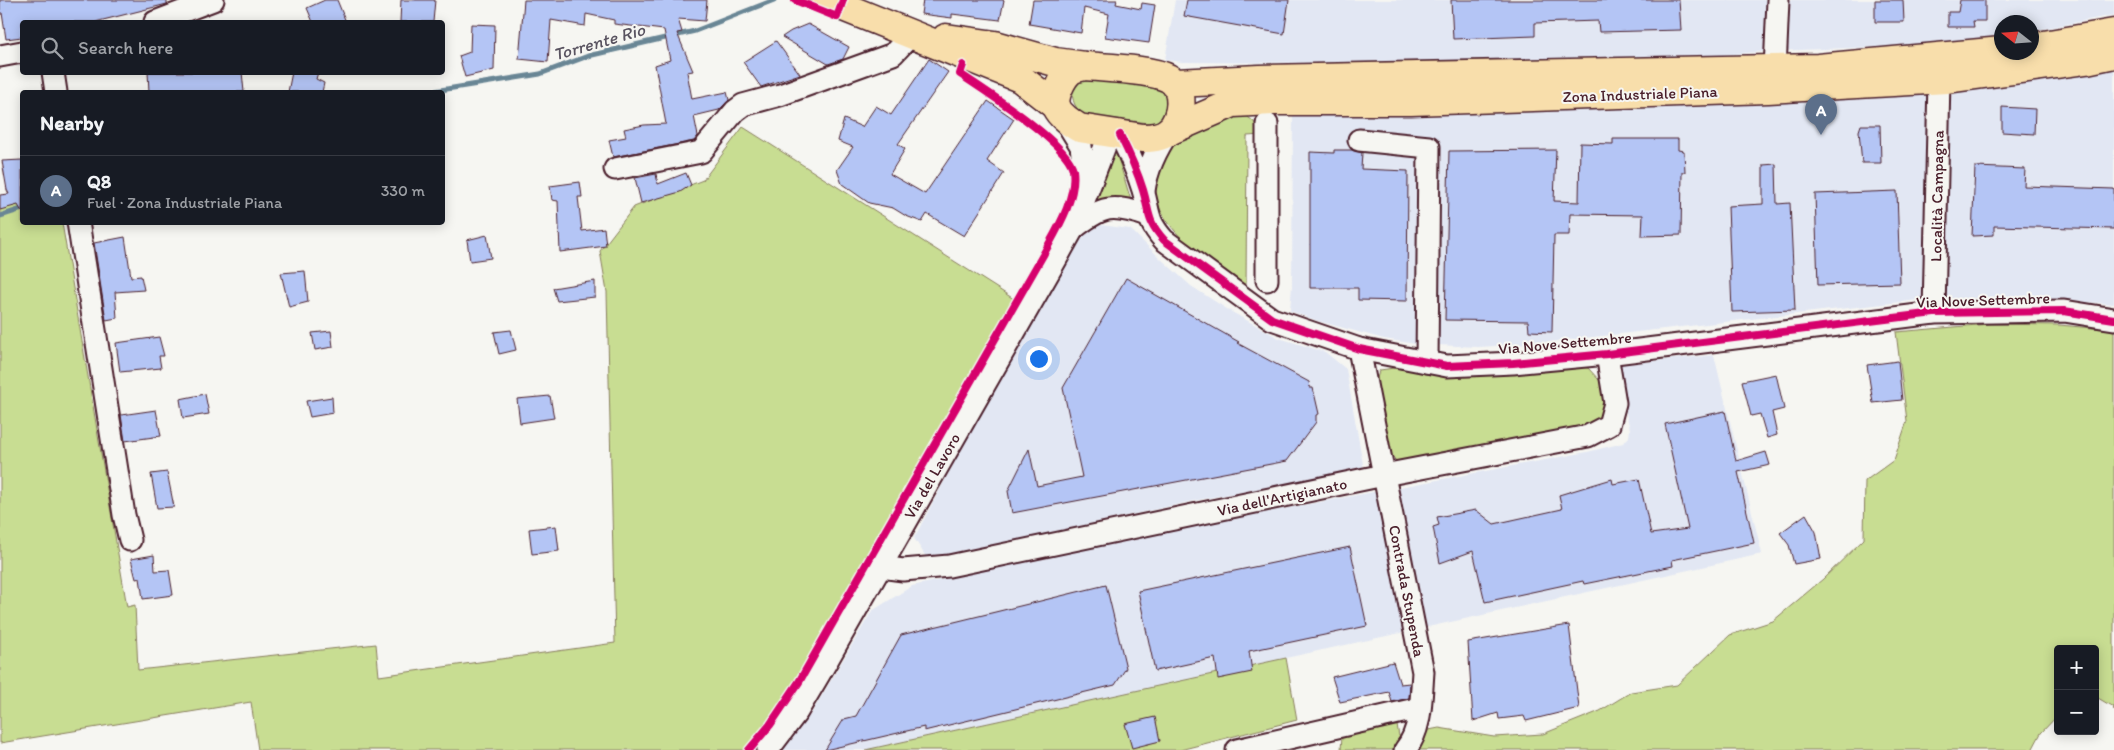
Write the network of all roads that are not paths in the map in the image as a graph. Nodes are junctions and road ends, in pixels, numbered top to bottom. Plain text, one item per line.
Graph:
1 (213, 0) edge
2 (826, 0) edge
3 (1778, 0) edge
4 (160, 20) edge
5 (2114, 33) edge
6 (912, 34) junction
7 (2039, 46) edge
8 (20, 52) edge
9 (1994, 52) edge
10 (2114, 54) edge
11 (0, 56) edge
12 (1085, 66) junction
13 (1775, 70) junction
14 (53, 75) edge
15 (1939, 79) junction
16 (1176, 83) junction
17 (56, 90) edge
18 (1059, 110) junction
19 (1272, 112) junction
20 (1169, 131) junction
21 (1115, 134) junction
22 (1359, 140) dead end
23 (615, 169) dead end
24 (1144, 191) junction
25 (1086, 197) junction
26 (1148, 216) junction
27 (78, 225) edge
28 (1073, 229) junction
29 (1267, 280) junction
30 (1247, 301) junction
31 (1934, 313) junction
32 (1272, 319) junction
33 (2114, 319) edge
34 (1359, 349) junction
35 (1607, 354) junction
36 (1427, 362) junction
37 (1384, 475) junction
38 (130, 540) dead end
39 (881, 567) junction
40 (1420, 708) junction
41 (768, 750) edge
42 (1237, 750) edge
43 (1405, 750) edge

1 - 4 street
2 - 6 main road
3 - 13 street
5 - 7 main road
6 - 12 main road
6 - 18 main road, Zona Industriale Piana
6 - 23 street
8 - 11 street
9 - 13 main road, Zona Industriale Piana
10 - 15 main road, Zona Industriale Piana
12 - 16 main road
12 - 18 main road
13 - 16 main road, Zona Industriale Piana
14 - 17 street
15 - 19 main road, Zona Industriale Piana
15 - 31 street, Località Campagna
16 - 20 main road
18 - 21 main road, Zona Industriale Piana
18 - 25 street, Via del Lavoro
19 - 20 main road, Zona Industriale Piana
19 - 29 street
20 - 21 main road, Zona Industriale Piana
20 - 24 street, Via Nove Settembre
21 - 24 street, Via Nove Settembre
21 - 25 street, Via del Lavoro
22 - 36 street
24 - 26 street, Via Nove Settembre
25 - 28 street, Via del Lavoro
26 - 28 street
26 - 30 street, Via Nove Settembre
27 - 38 street
28 - 39 street, Via del Lavoro
29 - 30 street
29 - 32 street
30 - 32 street, Via Nove Settembre
31 - 33 street, Via Nove Settembre
31 - 35 street, Via Nove Settembre
32 - 34 street, Via Nove Settembre
34 - 36 street, Via Nove Settembre
34 - 37 street
35 - 36 street, Via Nove Settembre
35 - 37 street, Via dell'Artigianato
37 - 39 street, Via dell'Artigianato
37 - 40 street, Contrada Stupenda
39 - 41 street, Via del Lavoro
40 - 42 street
40 - 43 street, Contrada Stupenda

